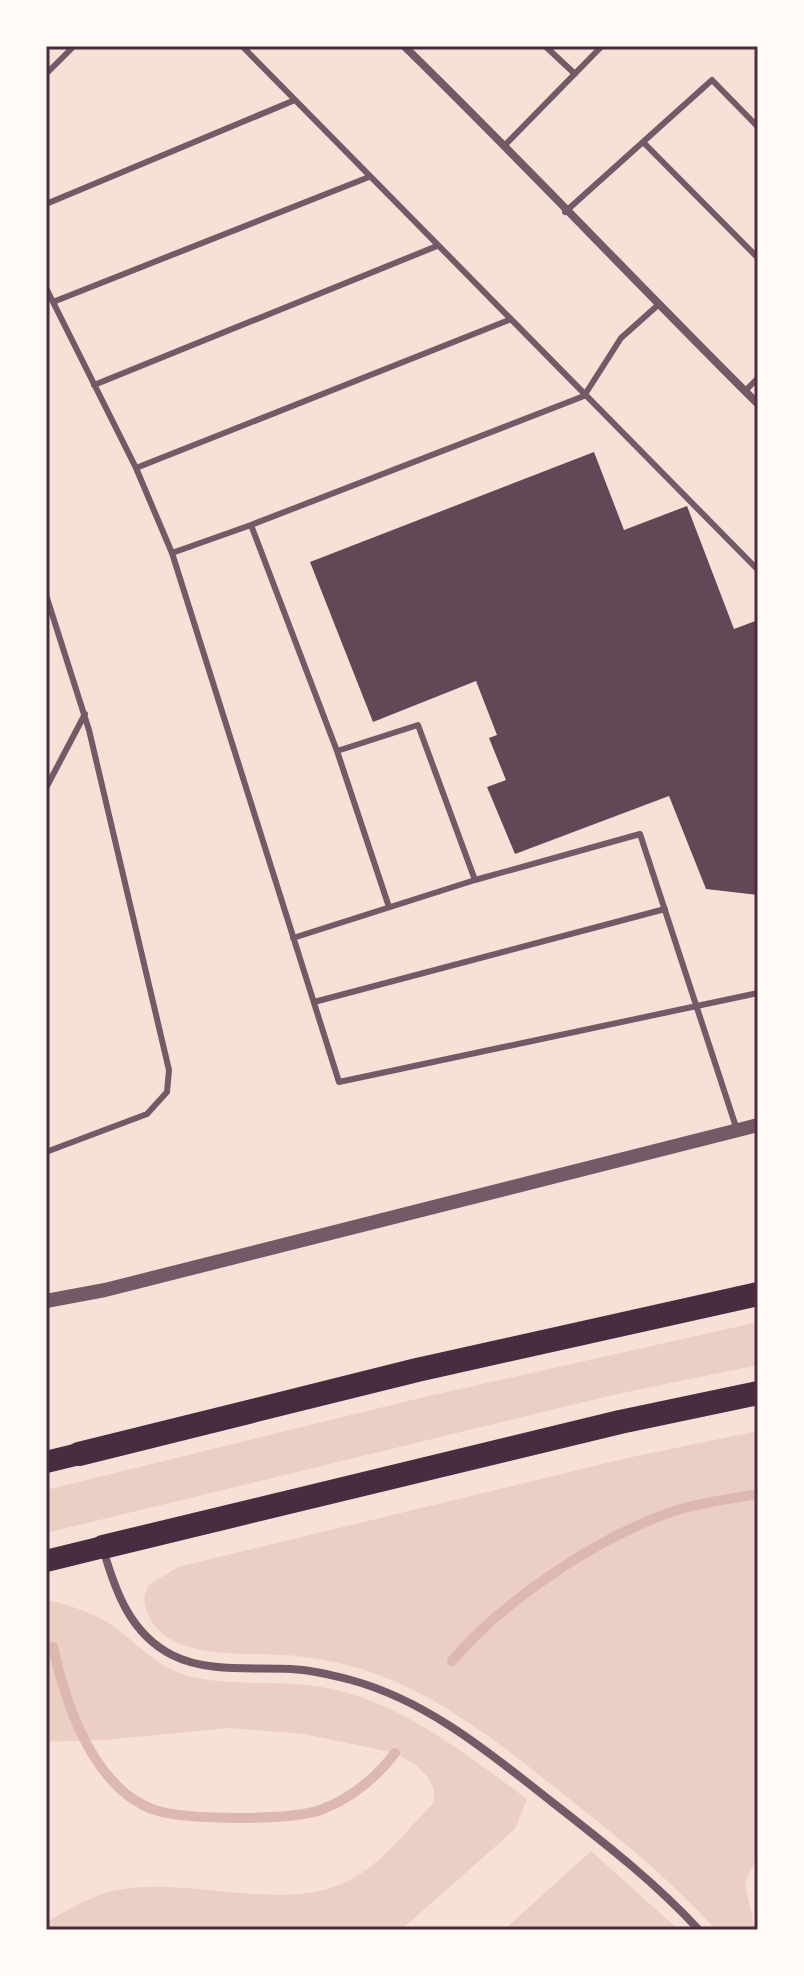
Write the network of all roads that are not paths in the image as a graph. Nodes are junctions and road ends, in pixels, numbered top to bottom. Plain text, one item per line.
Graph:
1 (74, 46) edge
2 (242, 46) edge
3 (404, 46) edge
4 (545, 46) edge
5 (602, 46) edge
6 (46, 74) edge
7 (575, 74) junction
8 (295, 100) junction
9 (758, 127) edge
10 (643, 142) junction
11 (505, 145) junction
12 (369, 177) junction
13 (46, 204) edge
14 (565, 212) junction
15 (437, 246) junction
16 (758, 258) edge
17 (46, 288) edge
18 (53, 302) junction
19 (658, 305) junction
20 (509, 320) junction
21 (758, 378) edge
22 (94, 385) junction
23 (745, 391) junction
24 (584, 396) junction
25 (758, 404) edge
26 (136, 468) junction
27 (251, 525) junction
28 (172, 553) junction
29 (758, 570) edge
30 (46, 595) edge
31 (85, 714) junction
32 (337, 751) junction
33 (46, 788) edge
34 (475, 880) junction
35 (389, 907) junction
36 (665, 909) junction
37 (293, 938) junction
38 (758, 993) edge
39 (314, 1002) junction
40 (697, 1006) junction
41 (758, 1125) edge
42 (737, 1130) junction
43 (46, 1152) edge
44 (758, 1294) edge
45 (46, 1301) edge
46 (758, 1393) edge
47 (79, 1454) joint
48 (46, 1462) edge
49 (103, 1547) junction
50 (46, 1561) edge
51 (699, 1930) edge

1 - 6 lane
2 - 8 lane
3 - 11 street
4 - 7 lane
5 - 7 lane
7 - 11 lane
8 - 12 lane
8 - 13 lane
9 - 10 lane
10 - 14 lane
10 - 16 lane
11 - 14 street
12 - 15 lane
12 - 18 lane
14 - 19 street
15 - 20 lane
15 - 22 lane
17 - 18 lane
18 - 22 lane
19 - 23 street
19 - 24 lane
20 - 24 lane
20 - 26 lane
21 - 23 lane
22 - 26 lane
23 - 25 street
24 - 27 lane
24 - 29 lane
26 - 28 lane
27 - 28 lane
27 - 32 lane
28 - 37 lane
30 - 31 lane
31 - 33 lane
31 - 43 lane
32 - 34 lane
32 - 35 lane
34 - 35 lane
34 - 36 lane
35 - 37 lane
36 - 39 lane
36 - 40 lane
37 - 39 lane
38 - 40 lane
39 - 40 lane
40 - 42 lane
41 - 42 street
42 - 45 street
44 - 47 highway
46 - 49 highway
47 - 48 highway
49 - 50 highway
49 - 51 street

